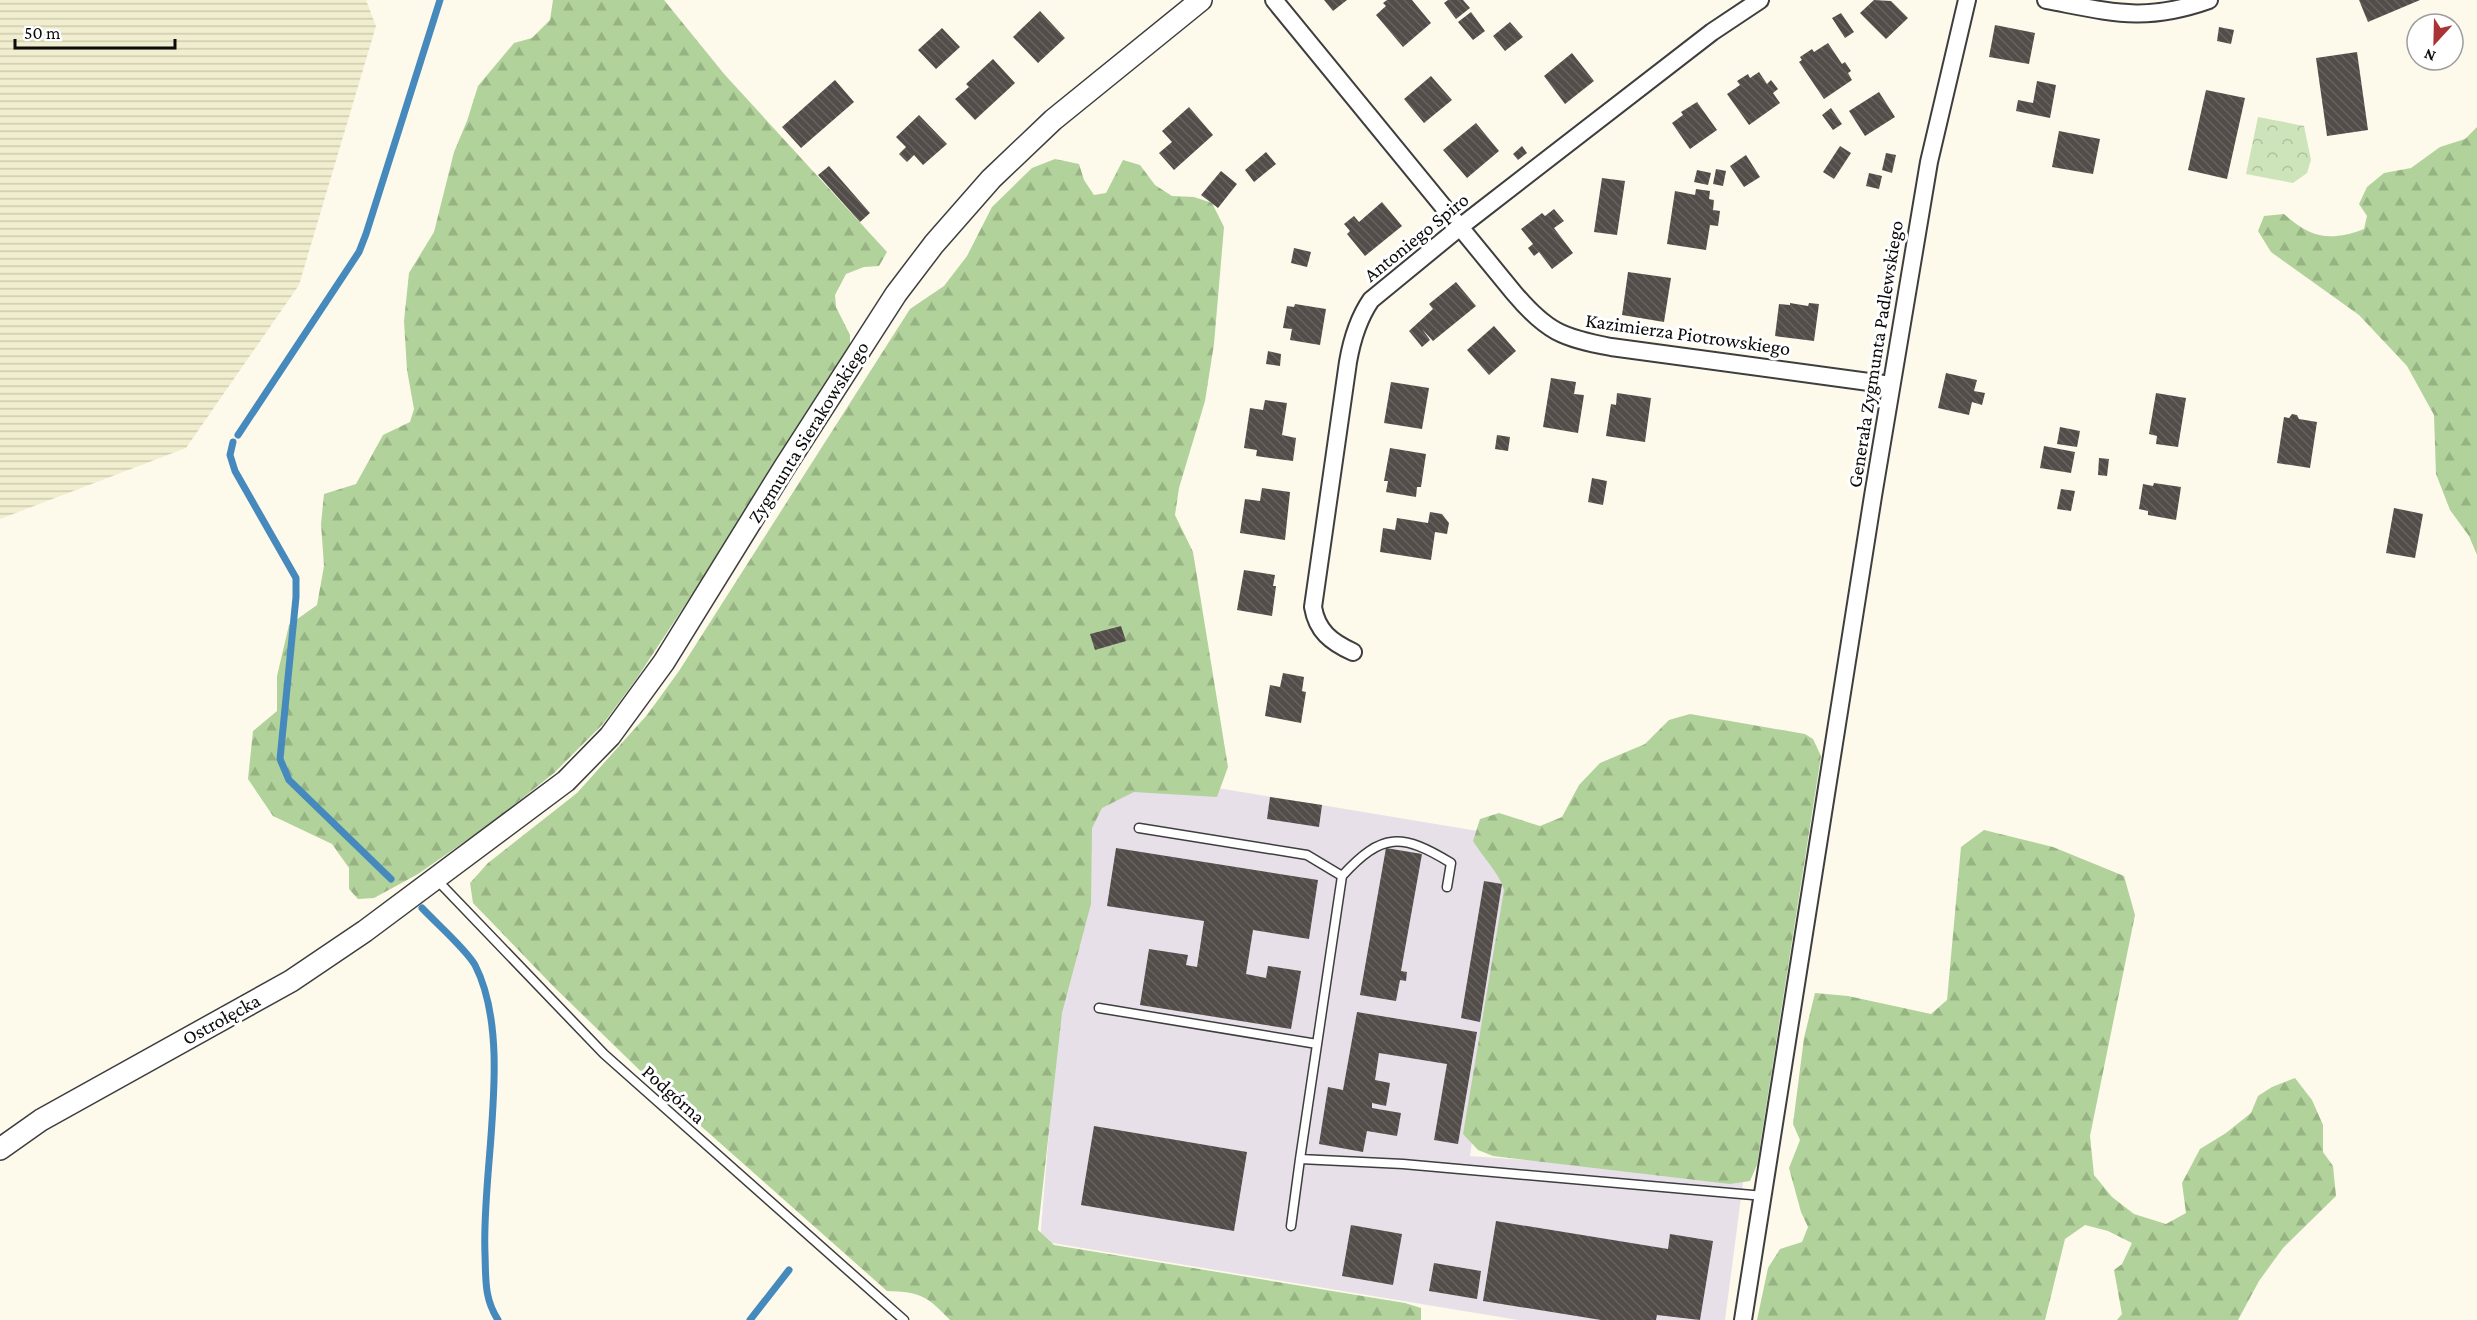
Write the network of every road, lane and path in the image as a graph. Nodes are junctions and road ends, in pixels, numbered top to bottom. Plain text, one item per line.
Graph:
1 (1201, 0) edge
2 (1274, 0) edge
3 (1760, 0) edge
4 (1967, 0) edge
5 (2046, 0) edge
6 (2209, 0) edge
7 (1460, 227) junction
8 (1891, 385) junction
9 (1353, 652) dead end
10 (1139, 828) dead end
11 (1342, 876) junction
12 (435, 878) junction
13 (1447, 887) dead end
14 (1099, 1008) dead end
15 (1317, 1044) junction
16 (0, 1149) edge
17 (1300, 1159) junction
18 (1764, 1196) junction
19 (1291, 1226) dead end
20 (904, 1320) edge
21 (1743, 1320) edge

1 - 12 street, Zygmunta Sierakowskiego
2 - 7 street, Kazimierza Piotrowskiego
3 - 7 street, Antoniego Spiro
4 - 8 street, Generała Zygmunta Padlewskiego
5 - 6 street
7 - 8 street, Kazimierza Piotrowskiego
7 - 9 street, Antoniego Spiro
8 - 18 street, Generała Zygmunta Padlewskiego
10 - 11 lane
11 - 13 lane
11 - 15 lane
12 - 16 street, Ostrołęcka
12 - 20 lane, Podgórna
14 - 15 lane
15 - 17 lane
17 - 18 lane
17 - 19 lane
18 - 21 street, Generała Zygmunta Padlewskiego

